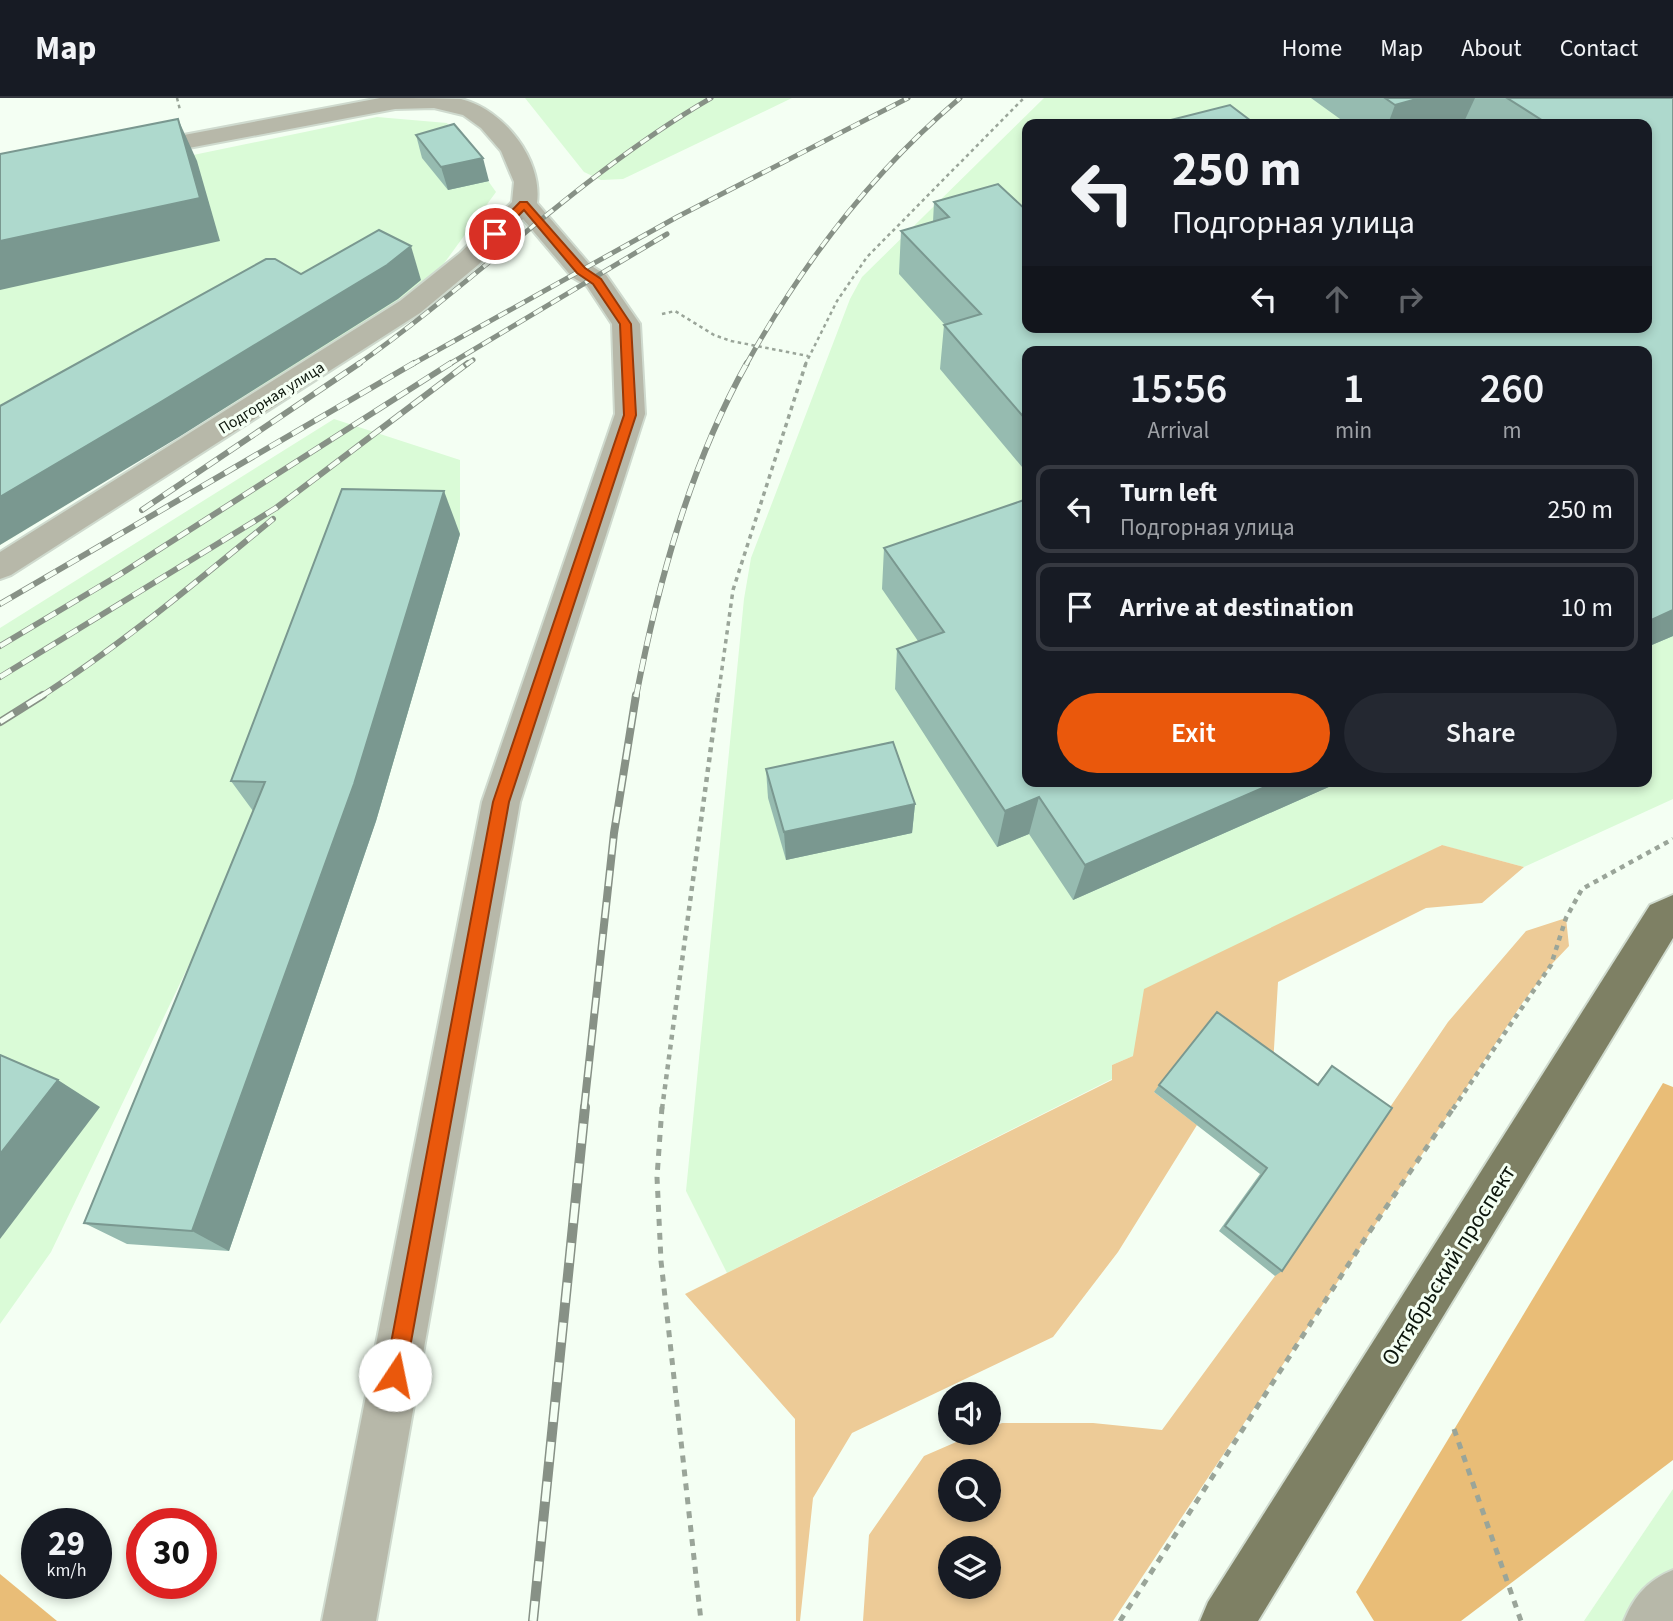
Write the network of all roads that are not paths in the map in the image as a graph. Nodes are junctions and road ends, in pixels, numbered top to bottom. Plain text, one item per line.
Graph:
1 (106, 157) edge
2 (524, 204) junction
3 (0, 567) edge
4 (1673, 912) edge
5 (1673, 1597) edge
6 (349, 1621) edge
7 (1227, 1621) edge
8 (1651, 1621) edge

1 - 2 street
2 - 3 street, Подгорная улица
2 - 6 street
4 - 7 main road, Октябрьский проспект
5 - 8 street

